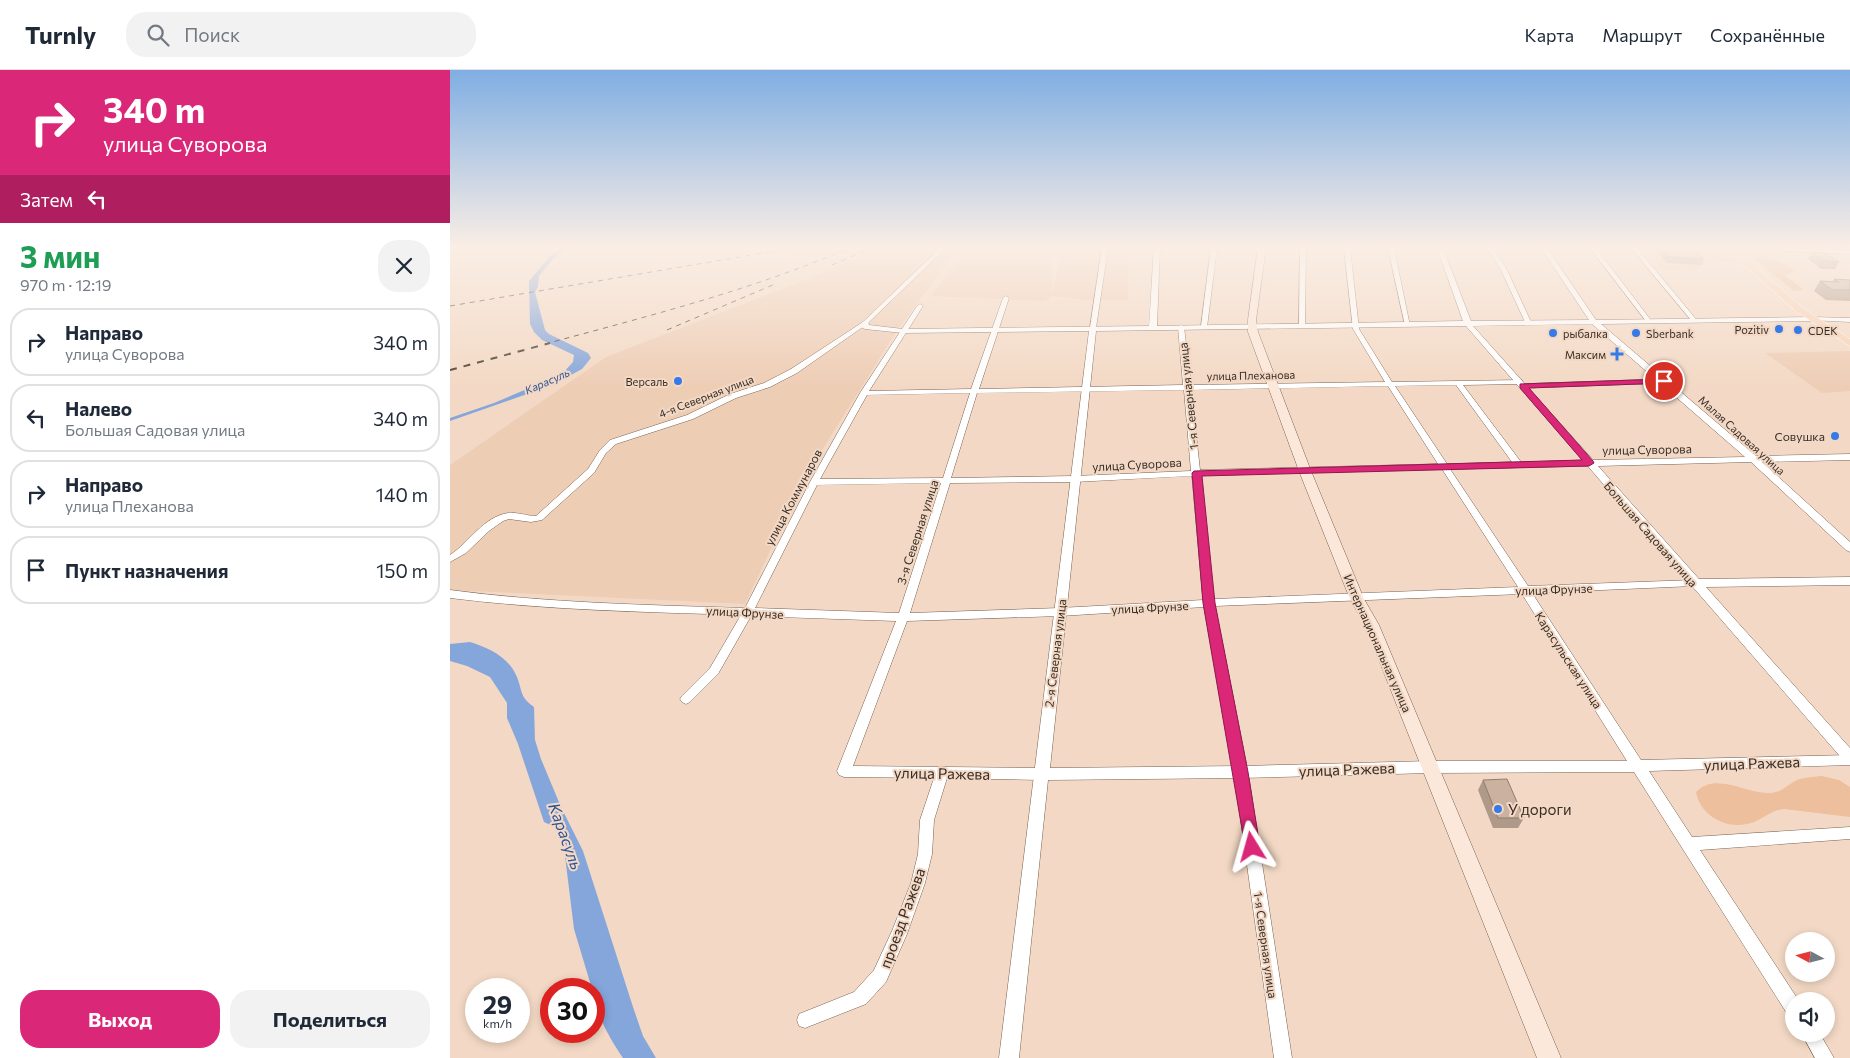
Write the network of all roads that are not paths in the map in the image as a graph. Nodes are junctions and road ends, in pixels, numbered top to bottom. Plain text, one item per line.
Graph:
1 (895, 294) edge
2 (1098, 294) edge
3 (1155, 294) edge
4 (1208, 294) edge
5 (1256, 294) edge
6 (1302, 294) edge
7 (1352, 294) edge
8 (1401, 294) edge
9 (1457, 294) edge
10 (1515, 294) edge
11 (1575, 294) edge
12 (1628, 294) edge
13 (1672, 294) edge
14 (1783, 294) edge
15 (1006, 298) dead end
16 (920, 306) dead end
17 (1693, 319) junction
18 (1812, 319) junction
19 (1648, 320) junction
20 (1850, 320) edge
21 (1593, 321) junction
22 (1528, 322) junction
23 (1468, 324) junction
24 (1408, 325) junction
25 (862, 326) junction
26 (1252, 326) junction
27 (1302, 326) junction
28 (1355, 326) junction
29 (1154, 327) junction
30 (1180, 327) junction
31 (1204, 327) junction
32 (1093, 328) junction
33 (903, 330) junction
34 (995, 330) junction
35 (1850, 343) edge
36 (1664, 381) junction
37 (1458, 383) junction
38 (1390, 384) junction
39 (1521, 384) junction
40 (1273, 386) junction
41 (1187, 387) junction
42 (1086, 388) junction
43 (974, 392) junction
44 (864, 393) junction
45 (1850, 457) edge
46 (1754, 459) junction
47 (1589, 463) junction
48 (1518, 464) junction
49 (1444, 466) junction
50 (1306, 471) junction
51 (1197, 473) junction
52 (1074, 479) junction
53 (947, 481) junction
54 (814, 482) junction
55 (1850, 548) edge
56 (450, 559) edge
57 (1850, 581) edge
58 (1694, 583) junction
59 (1525, 590) junction
60 (450, 594) edge
61 (1357, 598) junction
62 (1209, 603) junction
63 (748, 612) junction
64 (1060, 612) junction
65 (903, 617) junction
66 (686, 699) dead end
67 (1850, 759) edge
68 (1638, 766) junction
69 (1431, 767) junction
70 (844, 771) joint
71 (1241, 772) junction
72 (942, 773) junction
73 (1041, 774) junction
74 (1850, 833) edge
75 (1689, 844) junction
76 (1785, 995) edge
77 (805, 1020) dead end
78 (1815, 1042) edge
79 (1009, 1058) edge
80 (1283, 1058) edge
81 (1549, 1058) edge
82 (1825, 1058) edge

1 - 25 street, 4-я Северная улица
2 - 32 street, 2-я Северная улица
3 - 29 street
4 - 31 street
5 - 26 main road, Интернациональная улица
6 - 27 street
7 - 28 street, Карасульская улица
8 - 24 street
9 - 23 street, Большая Садовая улица
10 - 22 street
11 - 21 street, Малая Садовая улица
12 - 19 street
13 - 17 street
14 - 18 main road
15 - 34 street, 3-я Северная улица
16 - 33 street, улица Коммунаров
17 - 18 street
17 - 19 street
18 - 20 street
18 - 35 main road
19 - 21 street
21 - 22 street
21 - 36 street, Малая Садовая улица
22 - 23 street
23 - 24 street
23 - 39 street, Большая Садовая улица
24 - 28 street
25 - 33 street
25 - 56 street, 4-я Северная улица
26 - 27 street
26 - 31 street
26 - 40 main road, Интернациональная улица
27 - 28 street
28 - 38 street, Карасульская улица
29 - 30 street
29 - 32 street
30 - 31 street
30 - 41 street, 1-я Северная улица
32 - 34 street
32 - 42 street, 2-я Северная улица
33 - 34 street
33 - 44 street, улица Коммунаров
34 - 43 street, 3-я Северная улица
36 - 39 street, улица Плеханова
36 - 46 street, Малая Садовая улица
37 - 38 street, улица Плеханова
37 - 39 street, улица Плеханова
37 - 48 street
38 - 40 street, улица Плеханова
38 - 49 street, Карасульская улица
39 - 47 street, Большая Садовая улица
40 - 41 street, улица Плеханова
40 - 50 main road, Интернациональная улица
41 - 42 street, улица Плеханова
41 - 51 street, 1-я Северная улица
42 - 43 street, улица Плеханова
42 - 52 street, 2-я Северная улица
43 - 44 street, улица Плеханова
43 - 53 street, 3-я Северная улица
44 - 54 street, улица Коммунаров
45 - 46 street, улица Суворова
46 - 47 street, улица Суворова
46 - 55 street, Малая Садовая улица
47 - 48 street, улица Суворова
47 - 58 street, Большая Садовая улица
48 - 49 street, улица Суворова
49 - 50 street, улица Суворова
49 - 59 street, Карасульская улица
50 - 51 street, улица Суворова
50 - 61 main road, Интернациональная улица
51 - 52 street, улица Суворова
51 - 62 street, 1-я Северная улица
52 - 53 street, улица Суворова
52 - 64 street, 2-я Северная улица
53 - 54 street, улица Суворова
53 - 65 street, 3-я Северная улица
54 - 63 street, улица Коммунаров
57 - 58 street, улица Фрунзе
58 - 59 street, улица Фрунзе
58 - 67 street, Большая Садовая улица
59 - 61 street, улица Фрунзе
59 - 68 street, Карасульская улица
60 - 63 street, улица Фрунзе
61 - 62 street, улица Фрунзе
61 - 69 main road, Интернациональная улица
62 - 64 street, улица Фрунзе
62 - 71 street, 1-я Северная улица
63 - 65 street, улица Фрунзе
63 - 66 street, улица Коммунаров
64 - 65 street, улица Фрунзе
64 - 73 street, 2-я Северная улица
65 - 70 street, 3-я Северная улица
67 - 68 street, улица Ражева
68 - 69 street, улица Ражева
68 - 75 street, Карасульская улица
69 - 71 street, улица Ражева
69 - 81 main road, Интернациональная улица
70 - 72 street, улица Ражева
71 - 73 street, улица Ражева
71 - 80 street, 1-я Северная улица
72 - 73 street, улица Ражева
72 - 77 street, проезд Ражева
73 - 79 street, 2-я Северная улица
74 - 75 street
75 - 76 street, Карасульская улица
78 - 82 street

